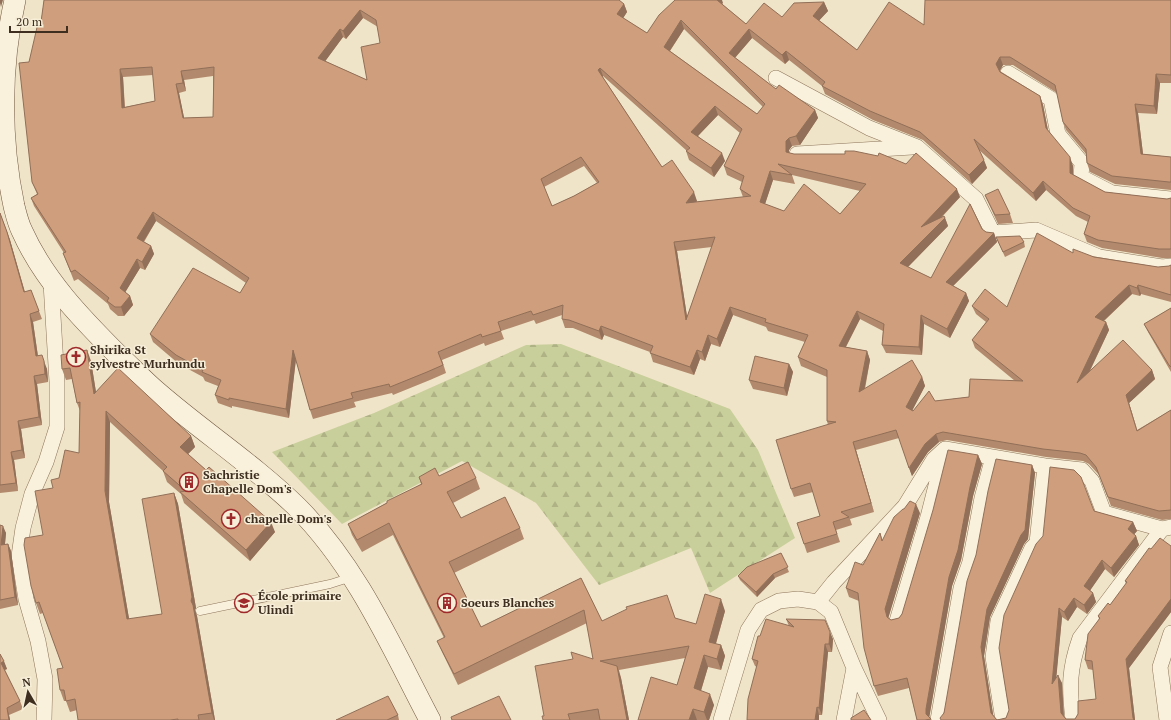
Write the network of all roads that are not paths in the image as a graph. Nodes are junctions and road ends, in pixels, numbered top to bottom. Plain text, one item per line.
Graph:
1 (15, 0) edge
2 (1008, 73) dead end
3 (776, 78) dead end
4 (917, 147) junction
5 (797, 154) edge
6 (1171, 199) edge
7 (1171, 266) edge
8 (51, 283) junction
9 (945, 449) junction
10 (993, 457) junction
11 (1045, 466) junction
12 (1166, 528) edge
13 (352, 577) junction
14 (818, 602) junction
15 (200, 611) dead end
16 (897, 621) edge
17 (1171, 633) edge
18 (854, 668) junction
19 (44, 720) edge
20 (430, 720) edge
21 (721, 720) edge
22 (844, 720) edge
23 (879, 720) edge
24 (938, 720) edge
25 (1003, 720) edge
26 (1073, 720) edge
27 (1167, 720) edge

1 - 8 street
2 - 6 street
3 - 4 street
4 - 5 street
4 - 7 street
8 - 13 street
8 - 19 street
9 - 10 street
9 - 14 street
9 - 16 street
10 - 11 street
10 - 24 street
11 - 12 street
11 - 25 street
12 - 26 street
13 - 15 lane
13 - 20 street
14 - 18 street
14 - 21 street
17 - 27 street
18 - 22 street
18 - 23 street

